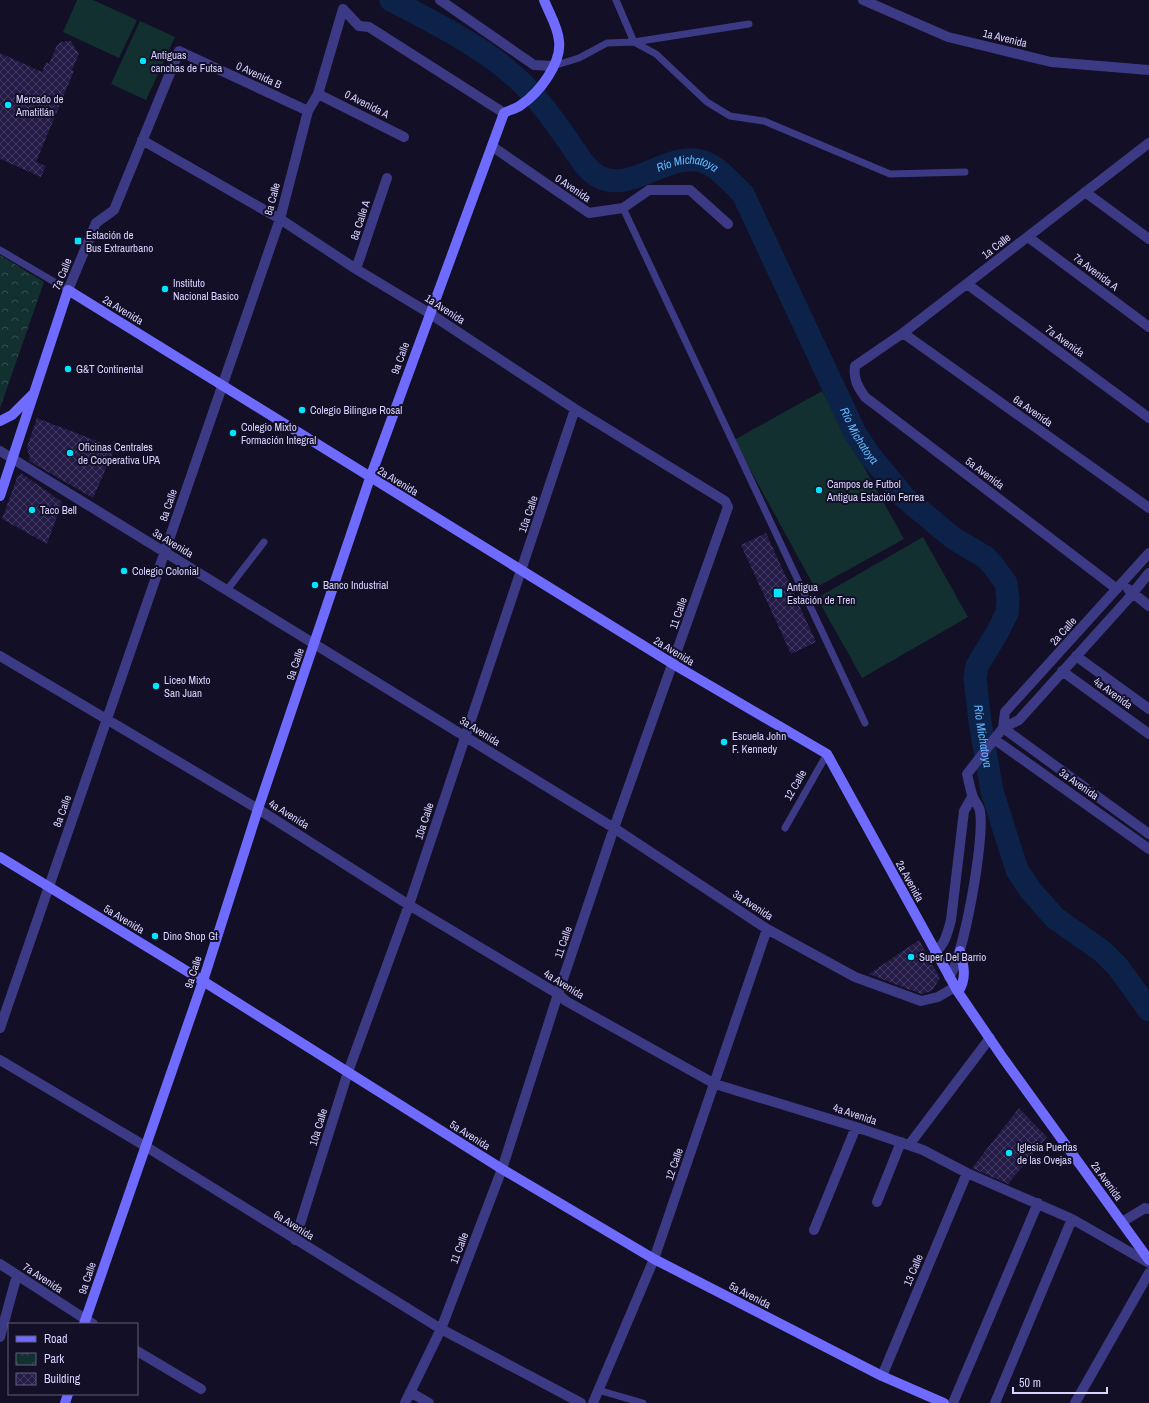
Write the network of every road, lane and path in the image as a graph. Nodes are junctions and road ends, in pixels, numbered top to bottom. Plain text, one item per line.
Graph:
1 (440, 0) edge
2 (544, 0) edge
3 (616, 0) edge
4 (863, 0) edge
5 (749, 24) dead end
6 (634, 42) junction
7 (179, 51) joint
8 (553, 66) junction
9 (1149, 70) edge
10 (318, 94) junction
11 (308, 111) junction
12 (504, 113) junction
13 (404, 137) dead end
14 (142, 140) junction
15 (1148, 145) edge
16 (493, 146) junction
17 (965, 172) dead end
18 (387, 178) dead end
19 (1085, 192) junction
20 (623, 208) junction
21 (280, 219) junction
22 (728, 224) dead end
23 (1028, 237) junction
24 (1149, 239) edge
25 (0, 250) edge
26 (356, 269) junction
27 (967, 284) junction
28 (68, 290) junction
29 (429, 313) junction
30 (1149, 327) edge
31 (903, 334) junction
32 (855, 366) joint
33 (222, 385) junction
34 (34, 394) junction
35 (575, 409) junction
36 (1149, 418) edge
37 (0, 421) edge
38 (0, 451) edge
39 (12, 458) junction
40 (370, 478) junction
41 (0, 496) edge
42 (728, 507) joint
43 (1149, 508) edge
44 (264, 542) dead end
45 (164, 553) junction
46 (1149, 553) edge
47 (521, 570) junction
48 (1132, 572) junction
49 (1149, 573) edge
50 (1145, 583) edge
51 (1119, 586) junction
52 (226, 590) junction
53 (1132, 593) junction
54 (1149, 606) edge
55 (314, 643) junction
56 (0, 656) edge
57 (1076, 656) junction
58 (673, 664) junction
59 (1062, 671) junction
60 (1149, 709) edge
61 (107, 720) junction
62 (865, 723) dead end
63 (1003, 728) junction
64 (1149, 734) edge
65 (465, 736) junction
66 (992, 741) junction
67 (827, 754) junction
68 (972, 797) junction
69 (258, 809) junction
70 (614, 828) junction
71 (785, 828) dead end
72 (1149, 834) edge
73 (1148, 845) edge
74 (0, 857) edge
75 (48, 886) junction
76 (954, 899) junction
77 (970, 902) junction
78 (409, 905) junction
79 (767, 929) junction
80 (960, 951) junction
81 (935, 952) junction
82 (949, 978) junction
83 (203, 981) junction
84 (956, 990) junction
85 (558, 994) junction
86 (0, 1028) edge
87 (990, 1038) junction
88 (0, 1060) edge
89 (348, 1072) junction
90 (715, 1084) junction
91 (856, 1127) junction
92 (905, 1144) junction
93 (145, 1146) junction
94 (502, 1169) junction
95 (967, 1173) junction
96 (877, 1202) dead end
97 (1038, 1203) junction
98 (1149, 1208) edge
99 (1072, 1218) junction
100 (1122, 1222) junction
101 (814, 1230) dead end
102 (295, 1240) junction
103 (654, 1259) junction
104 (1149, 1260) edge
105 (1149, 1263) edge
106 (0, 1264) edge
107 (1149, 1273) edge
108 (17, 1276) junction
109 (87, 1322) edge
110 (441, 1329) junction
111 (0, 1337) edge
112 (138, 1352) edge
113 (882, 1376) junction
114 (201, 1389) dead end
115 (598, 1390) junction
116 (410, 1392) junction
117 (405, 1403) edge
118 (429, 1403) edge
119 (581, 1403) edge
120 (593, 1403) edge
121 (643, 1403) edge
122 (944, 1403) edge
123 (953, 1403) edge
124 (995, 1403) edge
125 (1074, 1403) edge

1 - 8 street
2 - 8 main road
3 - 6 lane
4 - 9 street, 1a Avenida
5 - 6 lane
6 - 8 lane
6 - 17 lane
7 - 11 street, 0 Avenida B
7 - 14 street, 7a Calle
8 - 12 main road
10 - 11 street, 8a Calle
10 - 12 street, 8a Calle
10 - 13 street, 0 Avenida A
11 - 21 street, 8a Calle
12 - 16 main road, 9a Calle
14 - 21 street, 1a Avenida
14 - 28 street, 7a Calle
15 - 19 street, 1a Calle
16 - 20 street, 0 Avenida
16 - 29 main road, 9a Calle
18 - 26 street, 8a Calle A
19 - 23 street, 1a Calle
19 - 24 street
20 - 22 street, 0 Avenida
20 - 62 lane
21 - 26 street, 1a Avenida
21 - 33 street, 8a Calle
23 - 27 street, 1a Calle
23 - 30 street, 7a Avenida A
25 - 28 lane, 2a Avenida
26 - 29 street, 1a Avenida
27 - 31 street, 1a Calle
27 - 36 street, 7a Avenida
28 - 33 main road, 2a Avenida
28 - 34 main road, 7a Calle
29 - 35 street, 1a Avenida
29 - 40 main road, 9a Calle
31 - 32 street, 1a Calle
31 - 43 street, 6a Avenida
32 - 51 street, 5a Avenida
33 - 40 main road, 2a Avenida
33 - 45 street, 8a Calle
34 - 37 main road
34 - 39 main road, 7a Calle
35 - 42 street, 1a Avenida
35 - 47 street, 10a Calle
38 - 39 street, 3a Avenida
39 - 41 main road, 7a Calle
39 - 45 street, 3a Avenida
40 - 47 main road, 2a Avenida
40 - 55 main road, 9a Calle
42 - 58 street, 11 Calle
44 - 52 lane
45 - 52 street, 3a Avenida
45 - 61 street, 8a Calle
46 - 48 street, 2a Calle
47 - 58 main road, 2a Avenida
47 - 65 street, 10a Calle
48 - 50 street
48 - 51 street, 2a Calle
49 - 50 street, 2a Calle
50 - 53 street, 2a Calle
51 - 53 street, 5a Avenida
51 - 63 street, 2a Calle
52 - 55 street, 3a Avenida
53 - 54 street, 5a Avenida
53 - 57 street, 2a Calle
55 - 65 street, 3a Avenida
55 - 69 main road, 9a Calle
56 - 61 street, 4a Avenida
57 - 59 street, 2a Calle
57 - 60 street, 4a Avenida
58 - 67 main road, 2a Avenida
58 - 70 street, 11 Calle
59 - 63 street, 2a Calle
59 - 64 street, 4a Avenida
61 - 69 street, 4a Avenida
61 - 75 street, 8a Calle
63 - 66 street, 2a Calle
63 - 72 street, 3a Avenida
65 - 70 street, 3a Avenida
65 - 78 street, 10a Calle
66 - 68 street, 2a Calle
66 - 73 street, 3a Avenida
67 - 71 lane, 12 Calle
67 - 81 main road, 2a Avenida
68 - 76 street
68 - 77 street, 2a Calle
69 - 78 street, 4a Avenida
69 - 83 main road, 9a Calle
70 - 79 street, 3a Avenida
70 - 85 street, 11 Calle
74 - 75 main road, 5a Avenida
75 - 83 main road, 5a Avenida
75 - 86 street, 8a Calle
76 - 77 street
76 - 81 street
77 - 80 street, 2a Calle
78 - 85 street, 4a Avenida
78 - 89 street, 10a Calle
79 - 84 street, 3a Avenida
79 - 90 street, 12 Calle
80 - 82 street, 2a Calle
80 - 84 main road
81 - 82 main road, 2a Avenida
82 - 84 main road, 2a Avenida
83 - 89 main road, 5a Avenida
83 - 93 main road, 9a Calle
84 - 87 main road, 2a Avenida
85 - 90 street, 4a Avenida
85 - 94 street, 11 Calle
87 - 92 street
87 - 100 main road, 2a Avenida
88 - 93 street, 6a Avenida
89 - 94 main road, 5a Avenida
89 - 102 street, 10a Calle
90 - 91 street, 4a Avenida
90 - 103 street, 12 Calle
91 - 92 street, 4a Avenida
91 - 101 street
92 - 95 street, 4a Avenida
92 - 96 street
93 - 102 street, 6a Avenida
93 - 109 main road, 9a Calle
94 - 103 main road, 5a Avenida
94 - 110 street, 11 Calle
95 - 97 street, 4a Avenida
95 - 113 street, 13 Calle
97 - 99 street, 4a Avenida
97 - 123 street
98 - 100 street
99 - 105 street, 4a Avenida
99 - 124 street
100 - 104 main road, 2a Avenida
102 - 110 street, 6a Avenida
103 - 113 main road, 5a Avenida
103 - 115 street, 12 Calle
106 - 108 street, 7a Avenida
107 - 125 street
108 - 109 street, 7a Avenida
108 - 111 street
110 - 116 street, 11 Calle
110 - 119 street, 6a Avenida
112 - 114 street
113 - 122 main road, 5a Avenida
115 - 120 street, 12 Calle
115 - 121 lane
116 - 117 street, 11 Calle
116 - 118 street

